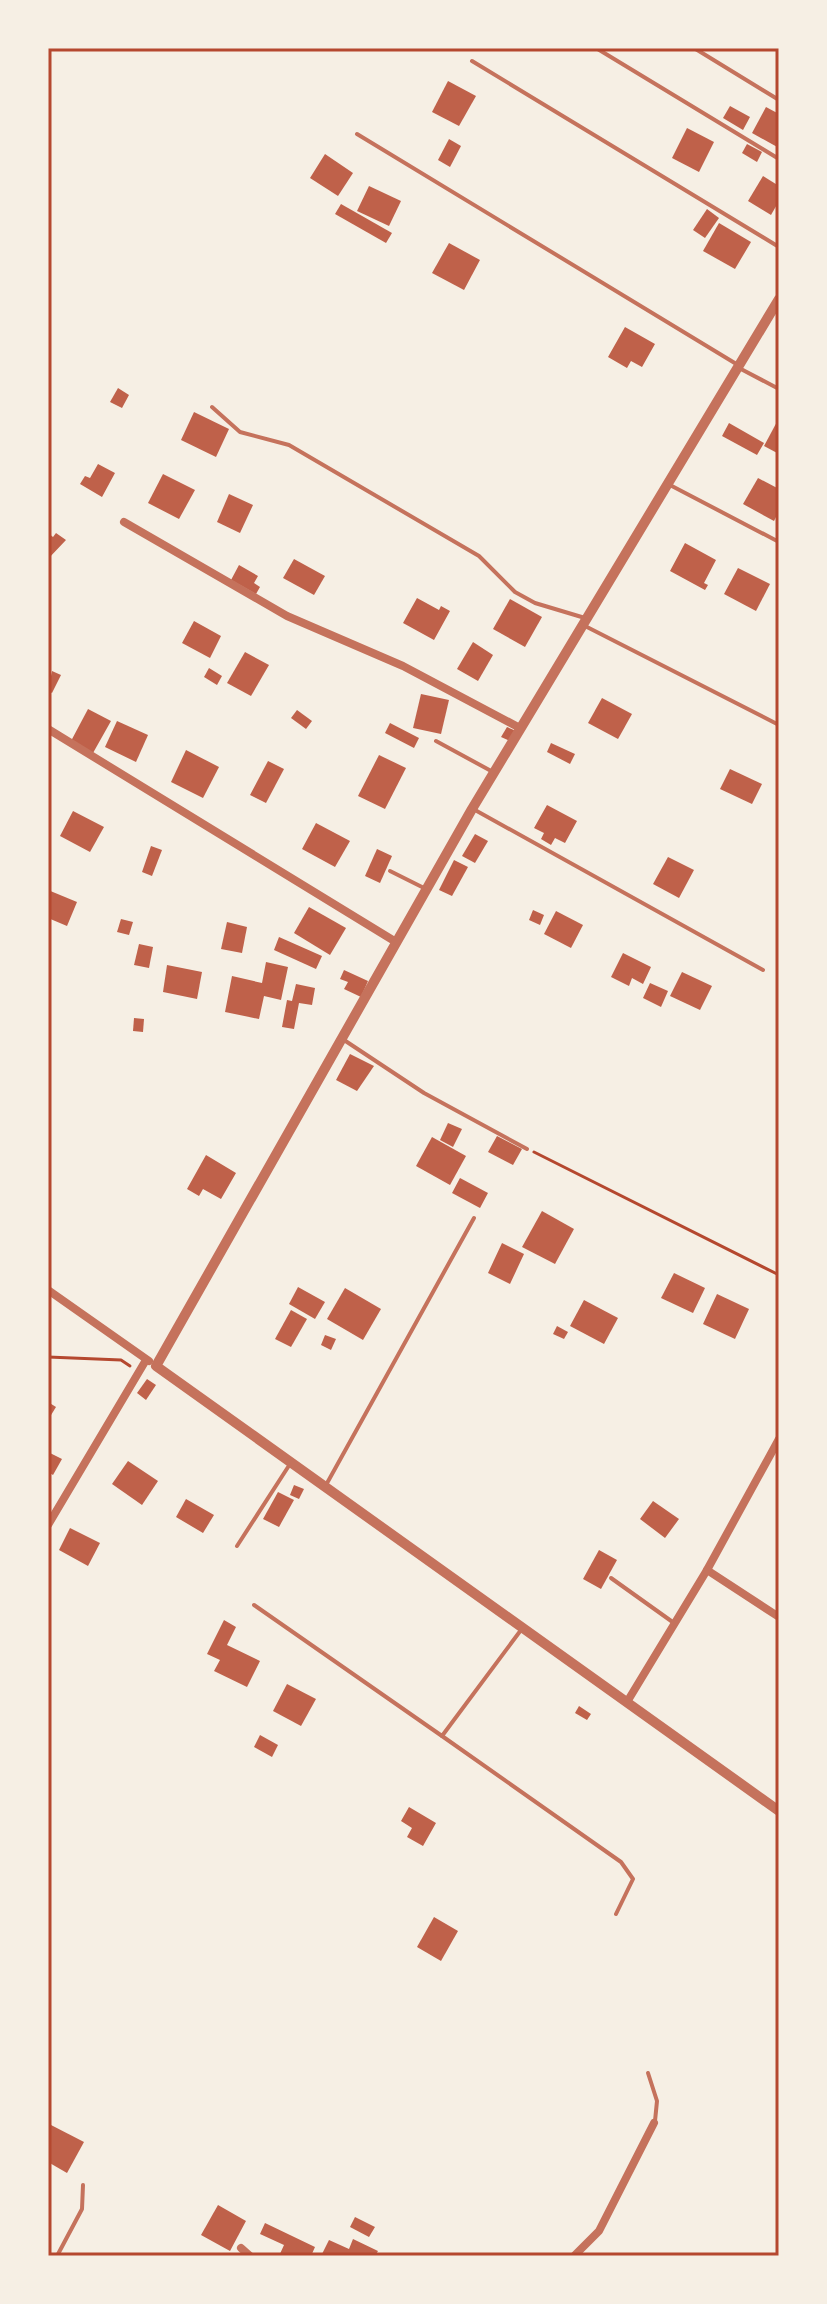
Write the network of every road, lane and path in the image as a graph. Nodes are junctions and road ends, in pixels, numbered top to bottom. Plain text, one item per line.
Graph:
1 (596, 48) edge
2 (694, 48) edge
3 (472, 61) dead end
4 (779, 100) edge
5 (357, 134) dead end
6 (779, 159) edge
7 (779, 247) edge
8 (779, 299) edge
9 (739, 367) junction
10 (779, 389) edge
11 (212, 407) dead end
12 (668, 484) junction
13 (124, 522) dead end
14 (779, 542) edge
15 (585, 622) junction
16 (779, 725) edge
17 (520, 728) junction
18 (48, 729) edge
19 (436, 741) dead end
20 (494, 772) junction
21 (472, 809) junction
22 (390, 871) dead end
23 (426, 889) junction
24 (396, 942) junction
25 (763, 970) dead end
26 (341, 1038) junction
27 (527, 1149) joint
28 (474, 1218) dead end
29 (779, 1275) edge
30 (48, 1290) edge
31 (48, 1357) edge
32 (151, 1363) junction
33 (140, 1371) junction
34 (779, 1439) edge
35 (291, 1463) junction
36 (325, 1487) junction
37 (48, 1525) edge
38 (237, 1546) dead end
39 (707, 1570) junction
40 (611, 1578) dead end
41 (254, 1605) dead end
42 (779, 1617) edge
43 (674, 1624) junction
44 (523, 1628) junction
45 (627, 1702) junction
46 (442, 1736) junction
47 (779, 1811) edge
48 (616, 1914) dead end
49 (648, 2073) dead end
50 (654, 2123) joint
51 (83, 2185) dead end
52 (241, 2248) dead end
53 (57, 2256) edge
54 (250, 2256) edge
55 (574, 2256) edge

1 - 6 lane
2 - 4 lane
3 - 7 lane
5 - 9 lane
8 - 9 street
9 - 10 lane
9 - 12 street
11 - 15 lane
12 - 14 lane
12 - 15 street
13 - 17 street
15 - 16 lane
15 - 17 street
17 - 20 street
18 - 24 street
19 - 20 lane
20 - 21 street
21 - 23 street
21 - 25 lane
22 - 23 lane
23 - 24 street
24 - 26 street
26 - 27 lane
26 - 32 street
27 - 29 path
28 - 36 lane
30 - 32 street
31 - 33 path
32 - 33 street
32 - 35 street
33 - 37 street
34 - 39 street
35 - 36 street
35 - 38 lane
36 - 44 street
39 - 42 street
39 - 43 street
40 - 43 lane
41 - 46 lane
43 - 45 street
44 - 45 street
44 - 46 lane
45 - 47 street
46 - 48 lane
49 - 50 lane
50 - 55 street
51 - 53 lane
52 - 54 street

